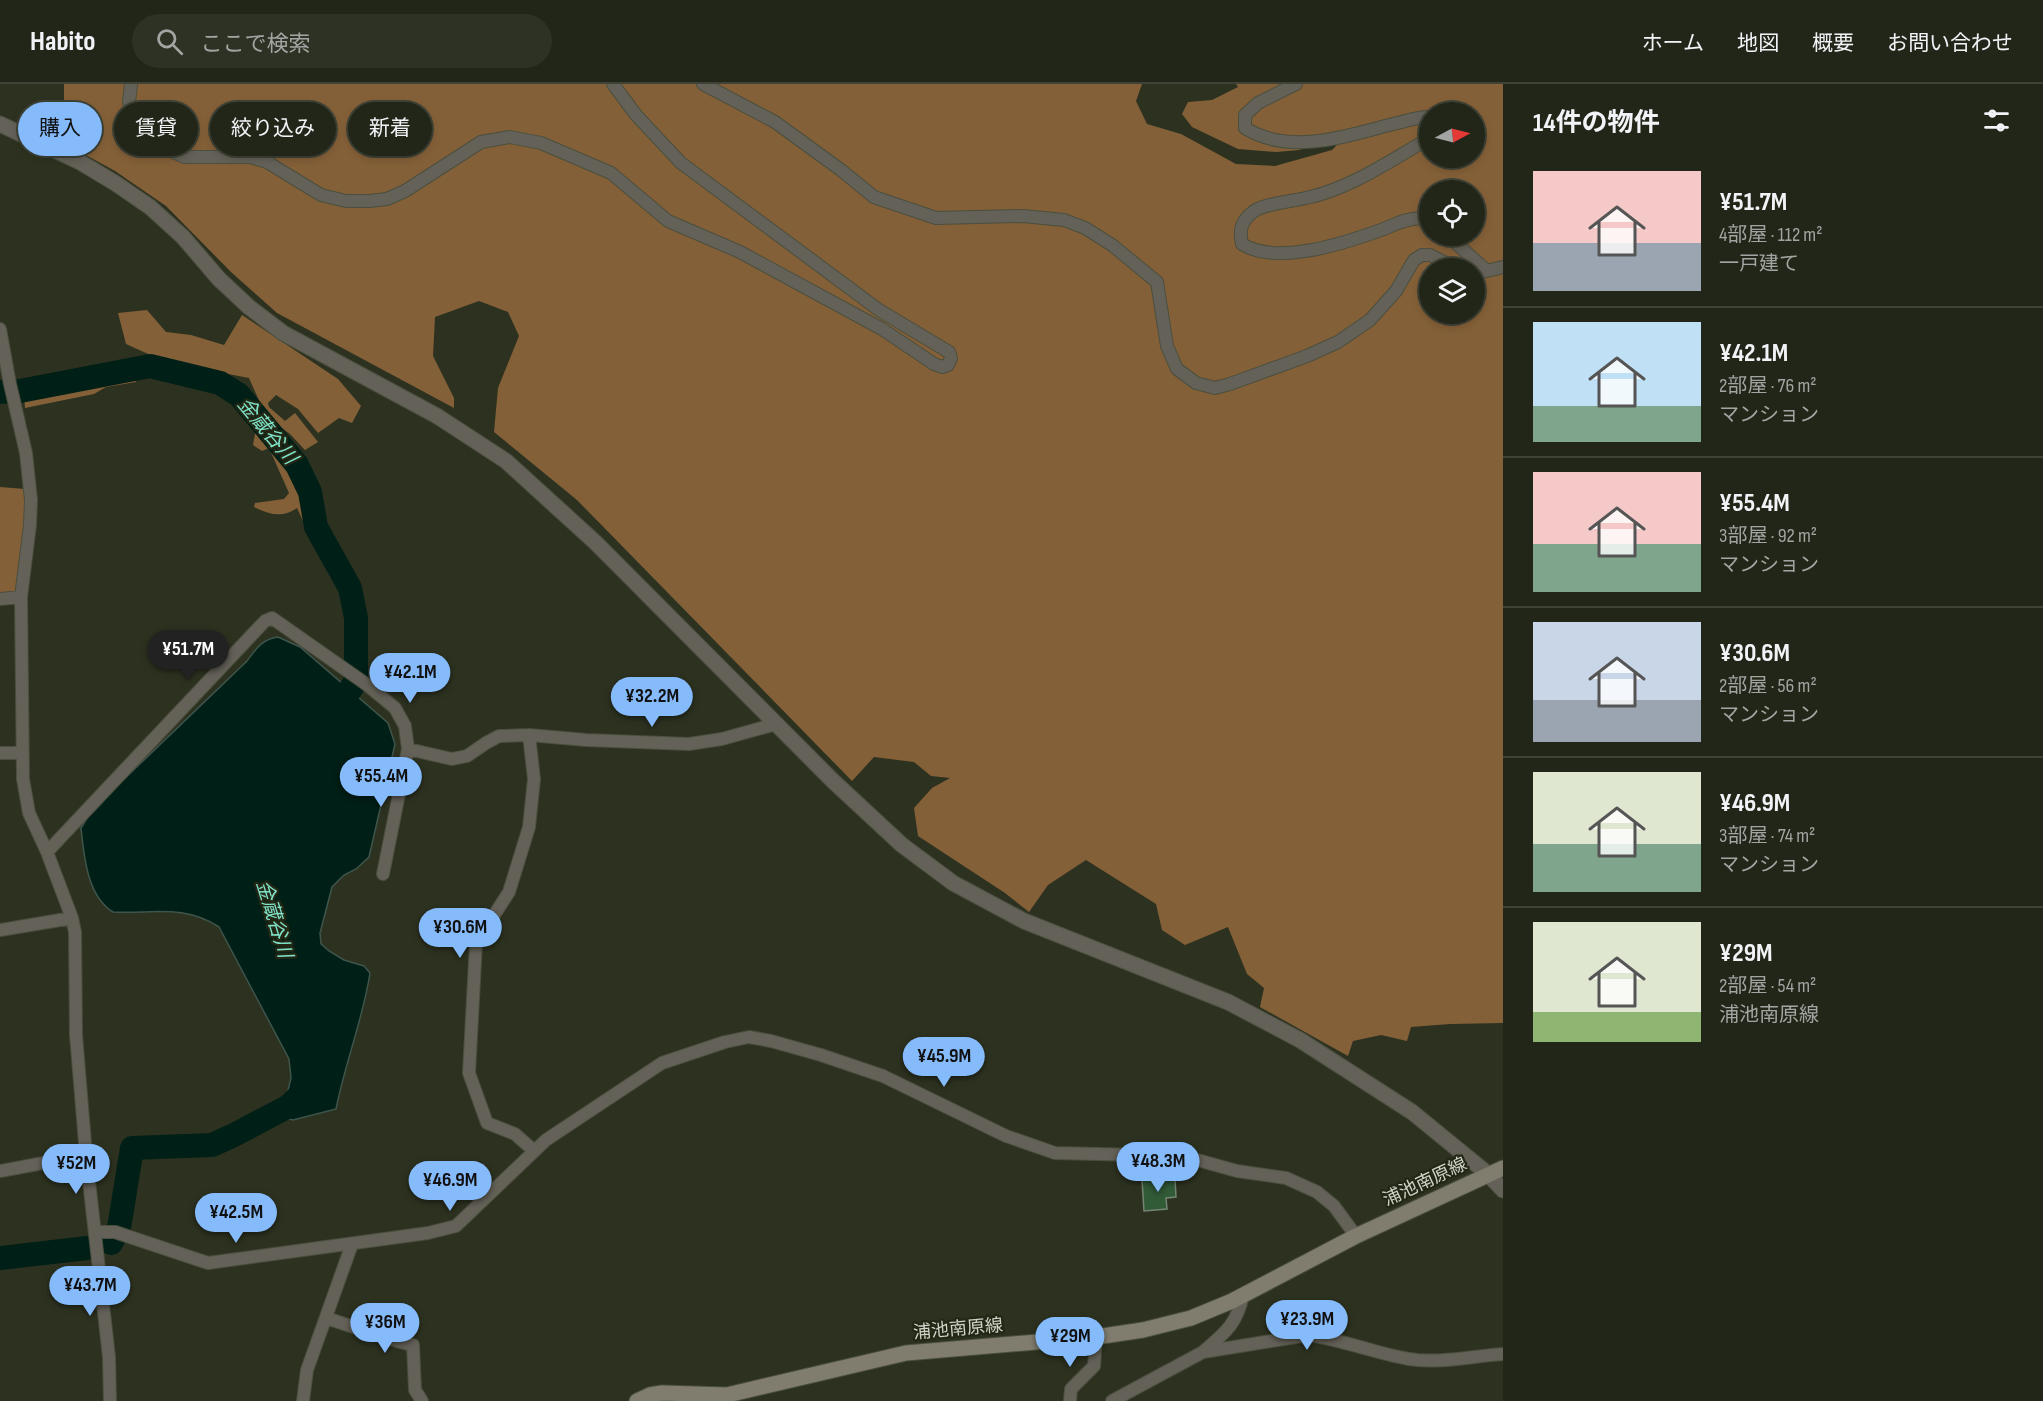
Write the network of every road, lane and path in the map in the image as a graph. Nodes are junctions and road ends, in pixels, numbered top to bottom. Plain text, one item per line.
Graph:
1 (131, 84) edge
2 (613, 84) edge
3 (703, 84) edge
4 (1296, 84) edge
5 (1419, 120) edge
6 (0, 124) edge
7 (1419, 144) edge
8 (1419, 218) edge
9 (1457, 246) edge
10 (1436, 258) edge
11 (1468, 258) edge
12 (1503, 267) edge
13 (1485, 271) edge
14 (0, 329) edge
15 (21, 597) junction
16 (0, 598) edge
17 (776, 724) junction
18 (529, 735) junction
19 (408, 749) junction
20 (0, 753) edge
21 (22, 753) junction
22 (47, 852) junction
23 (383, 874) dead end
24 (72, 918) junction
25 (0, 930) edge
26 (533, 1150) junction
27 (86, 1155) junction
28 (1503, 1168) edge
29 (0, 1171) edge
30 (1488, 1174) junction
31 (1503, 1190) edge
32 (96, 1232) junction
33 (1356, 1236) junction
34 (352, 1244) junction
35 (1243, 1295) junction
36 (326, 1318) junction
37 (1096, 1336) junction
38 (1203, 1352) junction
39 (1503, 1354) edge
40 (110, 1401) edge
41 (303, 1401) edge
42 (422, 1401) edge
43 (637, 1401) edge
44 (1070, 1401) edge
45 (1112, 1401) edge

1 - 2 street
3 - 10 street
4 - 5 street
6 - 17 street
7 - 8 street
9 - 11 street
12 - 13 street
14 - 15 street
15 - 16 street
15 - 21 street
17 - 18 street
17 - 30 street
18 - 19 street
18 - 26 street
19 - 22 street
19 - 23 street
20 - 21 street
21 - 22 street
22 - 24 street
24 - 25 street
24 - 27 street
26 - 33 street
26 - 34 street
27 - 29 street
27 - 32 street
28 - 30 main road, 浦池南原線
30 - 31 street
30 - 33 main road, 浦池南原線
32 - 34 street
32 - 40 street
33 - 35 main road, 浦池南原線
34 - 36 street
35 - 37 main road, 浦池南原線
35 - 38 street
36 - 41 street
36 - 42 street
37 - 43 main road, 浦池南原線
37 - 44 street
38 - 39 street
38 - 45 street

